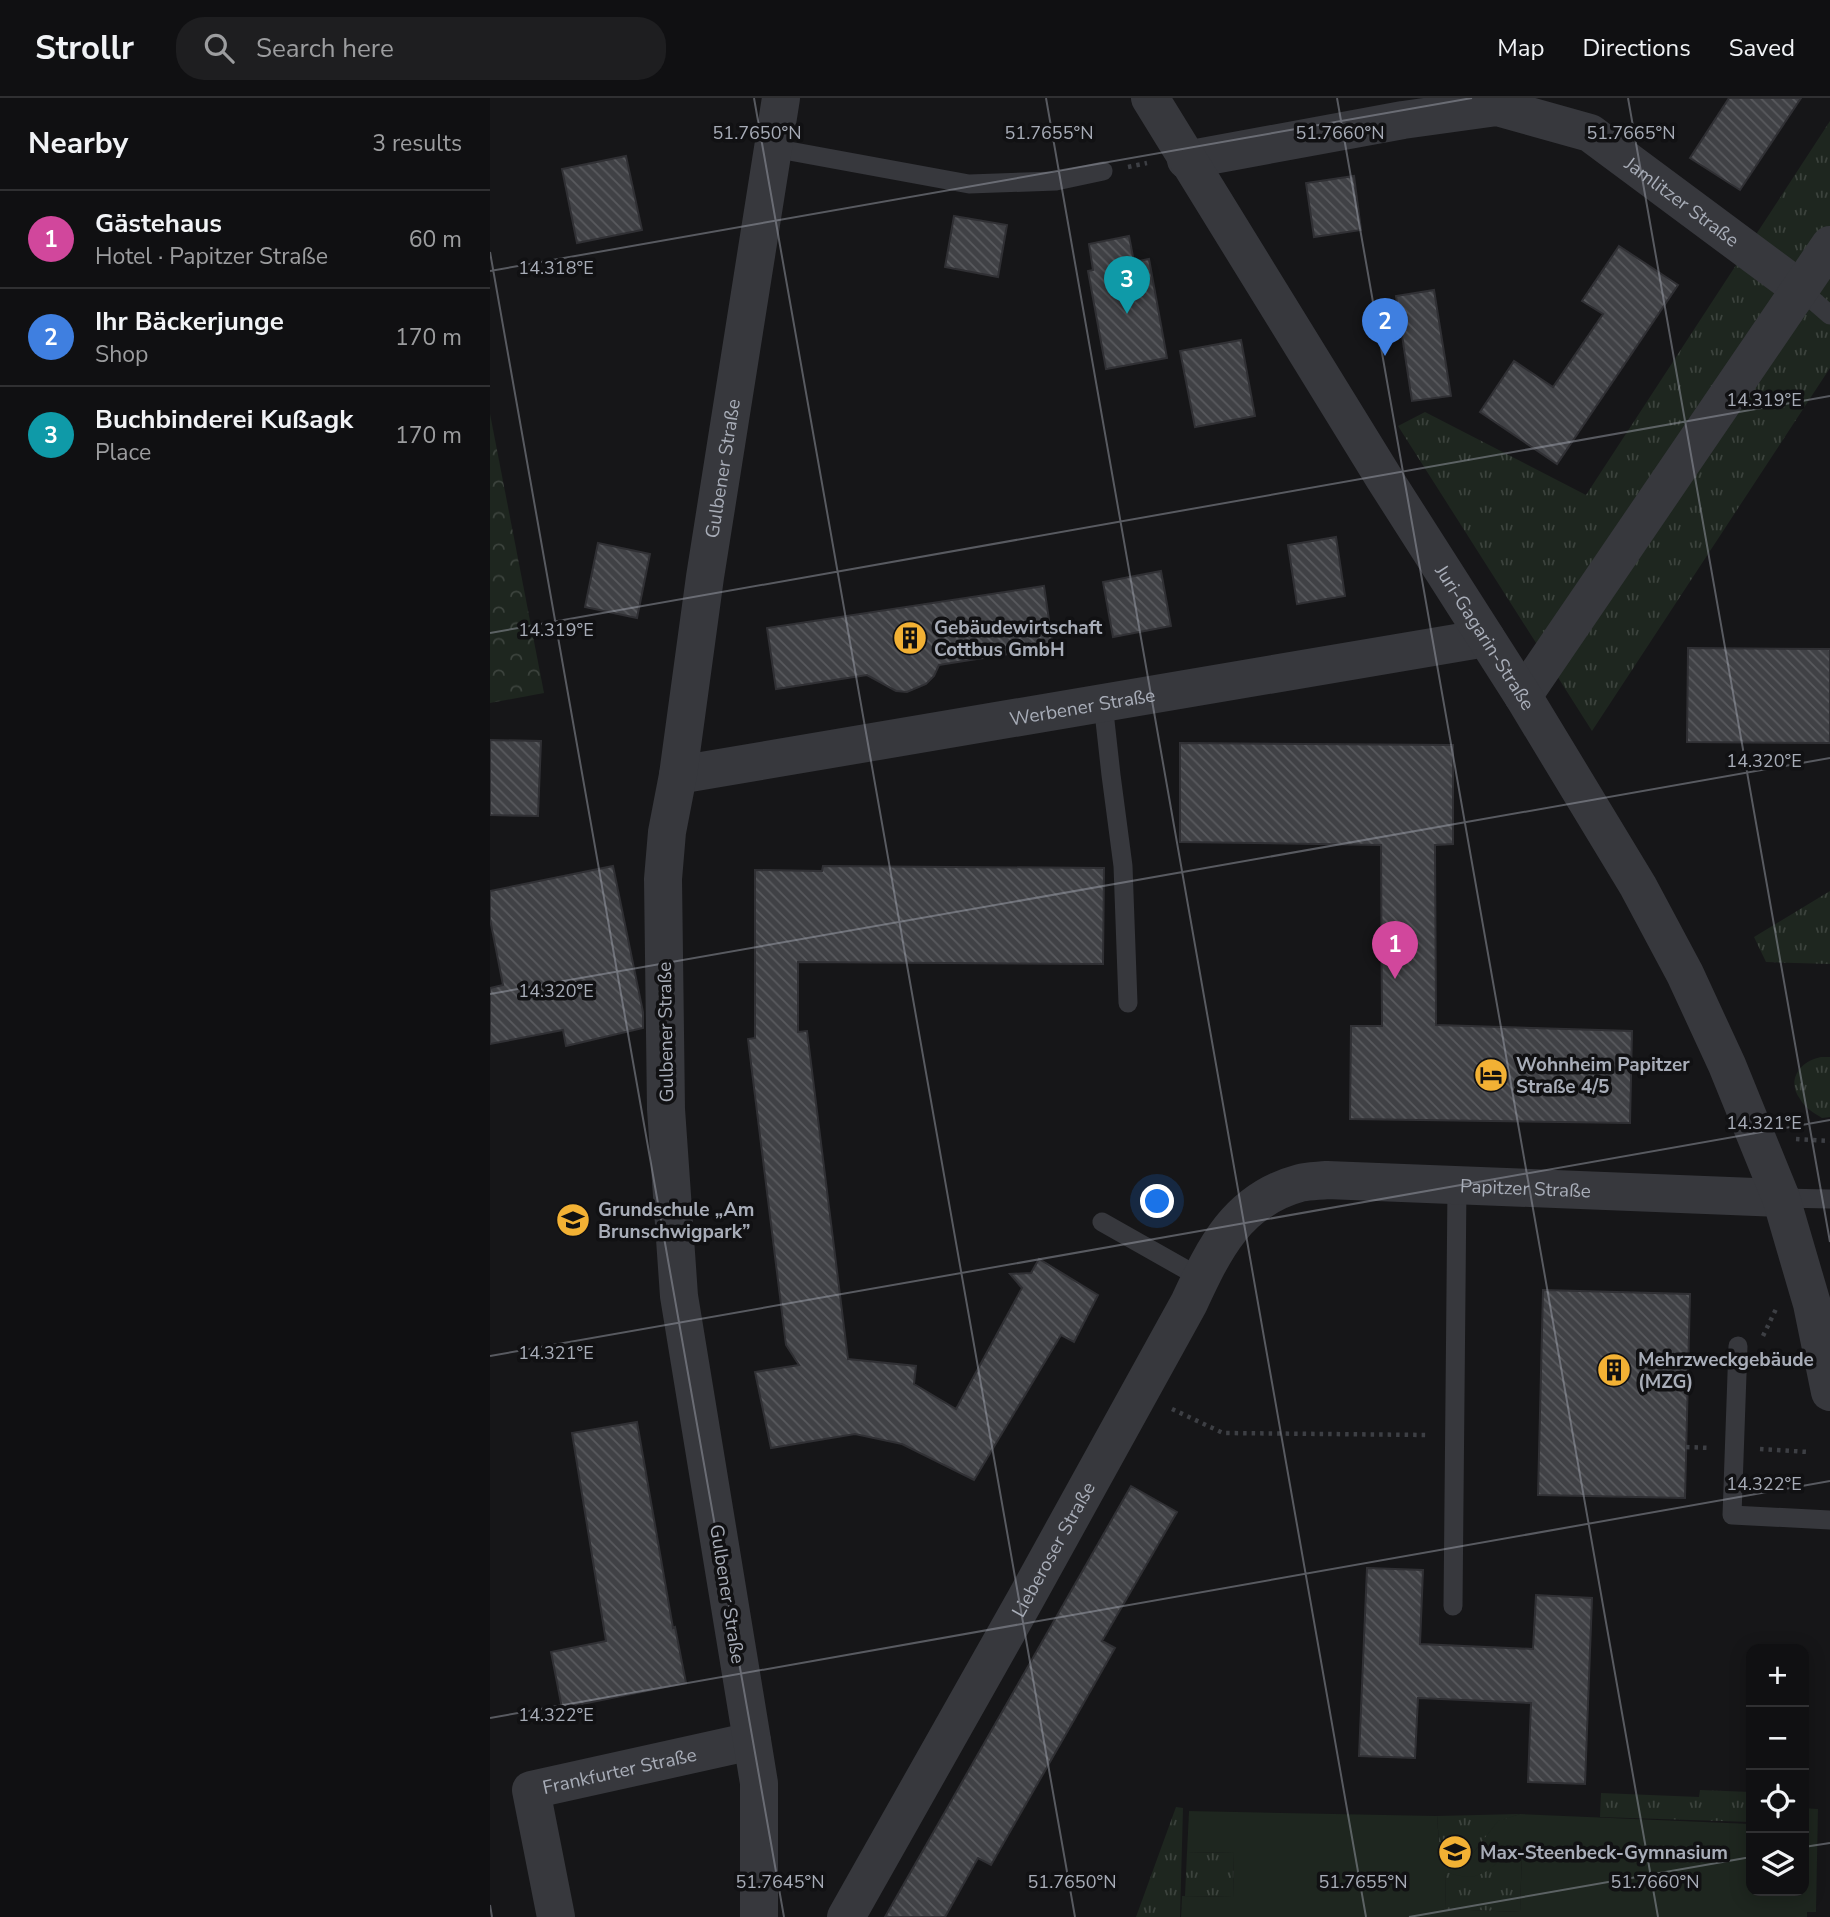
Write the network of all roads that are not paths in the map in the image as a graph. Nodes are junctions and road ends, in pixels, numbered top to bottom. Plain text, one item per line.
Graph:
1 (782, 98) edge
2 (1150, 98) edge
3 (774, 148) junction
4 (1168, 161) junction
5 (1103, 171) road end
6 (1830, 245) edge
7 (1800, 289) junction
8 (1830, 315) edge
9 (1486, 638) junction
10 (1523, 696) junction
11 (1103, 702) junction
12 (678, 775) junction
13 (1128, 1003) dead end
14 (1457, 1185) junction
15 (1274, 1193) joint
16 (1781, 1198) junction
17 (1830, 1199) edge
18 (1102, 1222) dead end
19 (1200, 1278) junction
20 (1738, 1346) dead end
21 (1830, 1392) edge
22 (1830, 1521) edge
23 (1453, 1606) dead end
24 (752, 1741) junction
25 (556, 1917) edge
26 (759, 1917) edge
27 (846, 1917) edge

1 - 3 street, Gulbener Straße
2 - 4 street, Juri-Gagarin-Straße
3 - 5 lane
3 - 12 street, Gulbener Straße
4 - 7 street, Jamlitzer Straße
4 - 9 street, Juri-Gagarin-Straße
6 - 7 street
7 - 8 lane
7 - 10 street
9 - 10 street, Juri-Gagarin-Straße
9 - 11 street, Werbener Straße
10 - 16 street, Juri-Gagarin-Straße
11 - 12 street, Werbener Straße
11 - 13 lane
12 - 24 street, Gulbener Straße
14 - 15 street, Papitzer Straße
14 - 16 street, Papitzer Straße
14 - 23 lane
15 - 19 street, Lieberoser Straße
16 - 17 lane
16 - 21 street, Juri-Gagarin-Straße
18 - 19 lane
19 - 27 street, Lieberoser Straße
20 - 22 lane
24 - 25 street, Frankfurter Straße
24 - 26 street, Gulbener Straße

